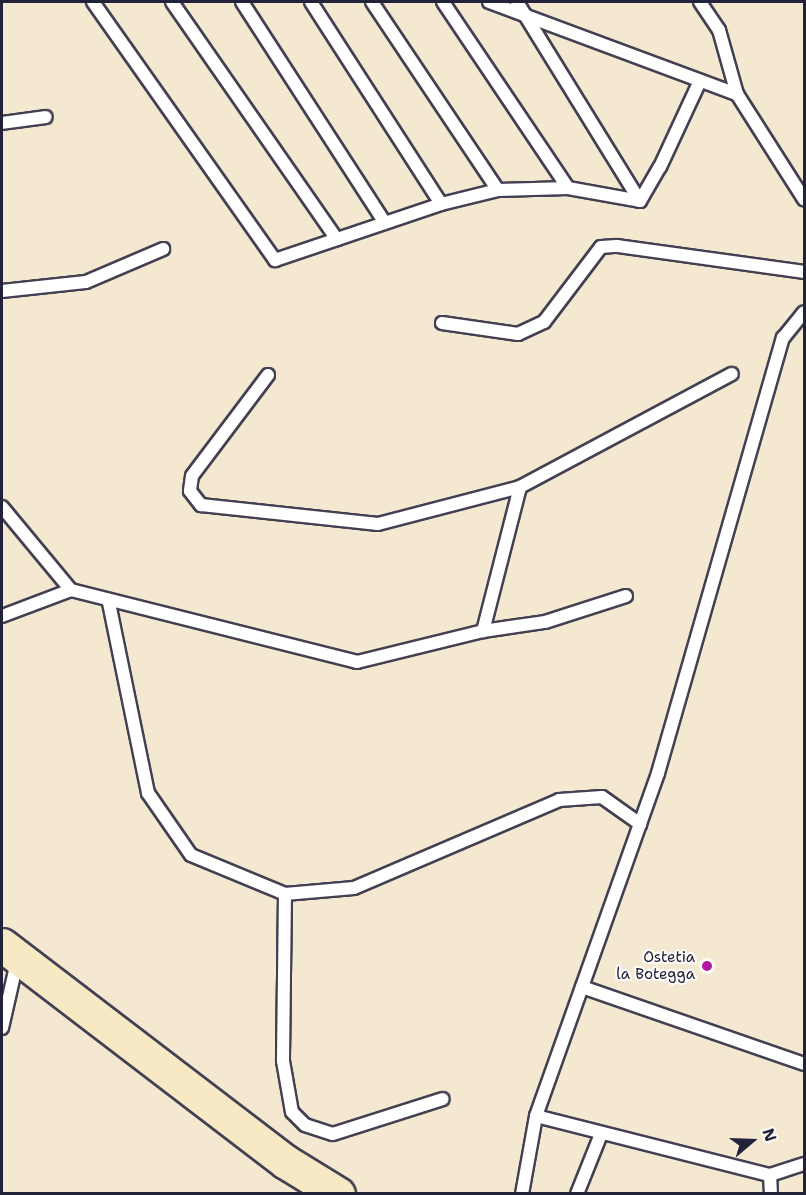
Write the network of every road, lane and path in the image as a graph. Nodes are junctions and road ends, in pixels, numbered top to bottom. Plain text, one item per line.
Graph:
1 (93, 2) edge
2 (172, 2) edge
3 (242, 2) edge
4 (311, 2) edge
5 (372, 2) edge
6 (443, 2) edge
7 (489, 2) edge
8 (700, 2) edge
9 (520, 7) edge
10 (700, 81) junction
11 (738, 94) junction
12 (46, 117) dead end
13 (2, 123) edge
14 (568, 188) junction
15 (498, 190) junction
16 (804, 199) edge
17 (640, 201) junction
18 (441, 204) junction
19 (385, 223) junction
20 (337, 239) junction
21 (163, 249) dead end
22 (804, 272) edge
23 (2, 291) edge
24 (804, 312) edge
25 (442, 323) dead end
26 (732, 374) dead end
27 (268, 375) dead end
28 (520, 487) junction
29 (2, 507) edge
30 (71, 590) junction
31 (626, 596) dead end
32 (109, 603) junction
33 (2, 616) edge
34 (483, 631) junction
35 (640, 824) junction
36 (285, 894) junction
37 (10, 951) edge
38 (582, 987) junction
39 (2, 1028) edge
40 (804, 1064) edge
41 (443, 1099) dead end
42 (536, 1116) junction
43 (601, 1134) junction
44 (804, 1164) edge
45 (770, 1175) junction
46 (338, 1194) edge
47 (522, 1194) edge
48 (577, 1194) edge
49 (771, 1194) edge

1 - 20 lane
2 - 20 lane
3 - 19 lane
4 - 18 lane
5 - 15 lane
6 - 14 lane
7 - 9 lane
8 - 11 lane
9 - 10 lane
9 - 17 lane
10 - 11 lane
10 - 17 lane
11 - 16 lane
12 - 13 lane
14 - 15 lane
14 - 17 lane
15 - 18 lane
18 - 19 lane
19 - 20 lane
21 - 23 lane
22 - 25 lane
24 - 35 lane
26 - 28 lane
27 - 28 lane
28 - 34 lane
29 - 30 lane
30 - 32 lane
30 - 33 lane
31 - 34 lane
32 - 34 lane
32 - 36 lane
35 - 36 lane
35 - 38 lane
36 - 41 lane
37 - 39 lane
37 - 46 main road
38 - 40 lane
38 - 42 lane
42 - 43 lane
42 - 47 lane
43 - 45 lane
43 - 48 lane
44 - 45 lane
45 - 49 lane

